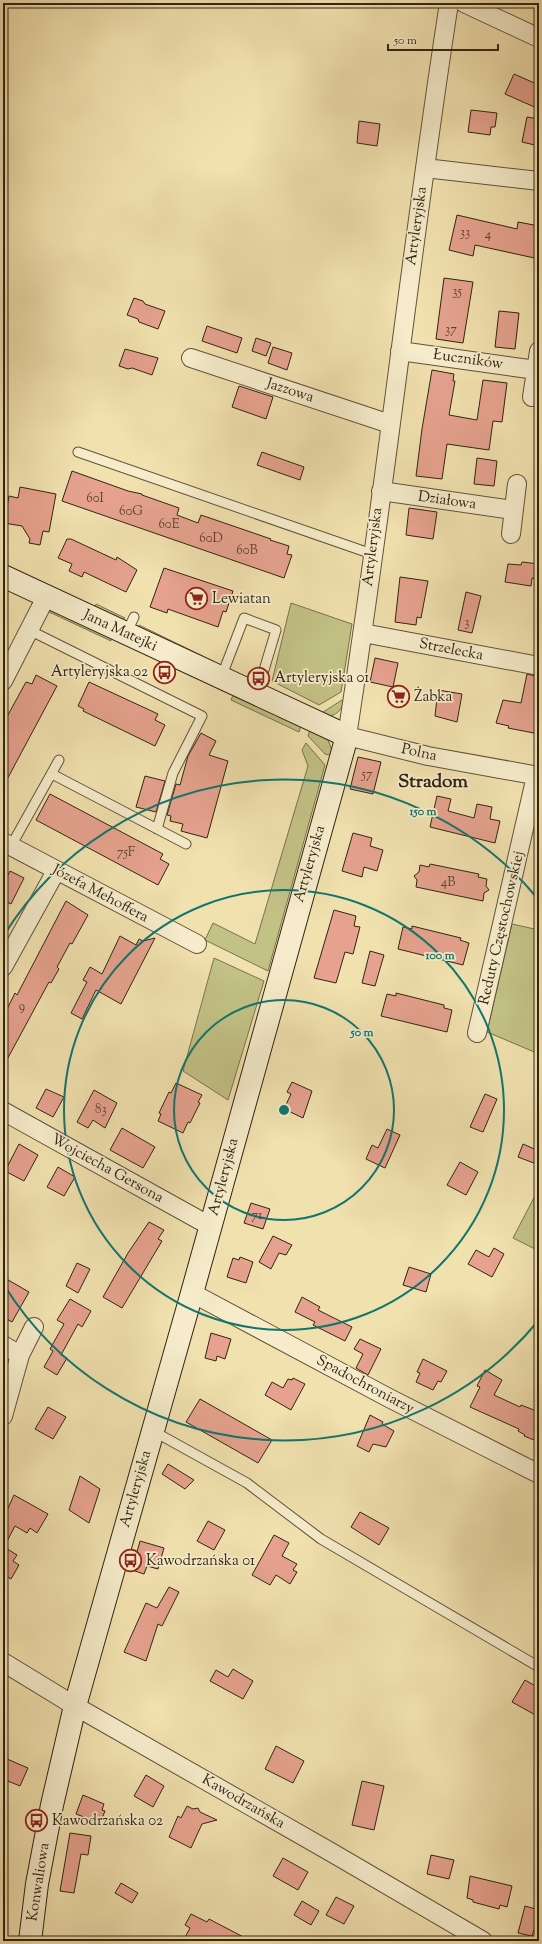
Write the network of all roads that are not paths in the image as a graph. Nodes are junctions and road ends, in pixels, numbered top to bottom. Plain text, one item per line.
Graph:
1 (449, 3) edge
2 (464, 3) edge
3 (539, 38) edge
4 (425, 168) junction
5 (539, 181) edge
6 (400, 351) junction
7 (539, 351) edge
8 (190, 358) dead end
9 (536, 370) junction
10 (532, 397) dead end
11 (390, 424) junction
12 (78, 452) dead end
13 (517, 484) dead end
14 (381, 491) junction
15 (513, 510) junction
16 (511, 534) dead end
17 (372, 554) junction
18 (3, 576) edge
19 (46, 597) junction
20 (29, 630) junction
21 (362, 633) junction
22 (539, 666) edge
23 (264, 670) dead end
24 (221, 678) junction
25 (3, 681) edge
26 (346, 736) junction
27 (59, 760) dead end
28 (52, 774) junction
29 (538, 776) edge
30 (157, 829) junction
31 (7, 844) edge
32 (186, 844) dead end
33 (56, 871) junction
34 (197, 944) dead end
35 (3, 967) edge
36 (477, 1033) dead end
37 (3, 1111) edge
38 (210, 1226) junction
39 (192, 1293) junction
40 (34, 1327) dead end
41 (3, 1345) edge
42 (20, 1355) junction
43 (3, 1416) edge
44 (153, 1431) junction
45 (539, 1474) edge
46 (3, 1662) edge
47 (539, 1667) edge
48 (74, 1706) junction
49 (30, 1941) edge
50 (483, 1941) edge

1 - 4 street, Artyleryjska
2 - 3 street
4 - 5 street
4 - 6 street, Artyleryjska
6 - 9 street, Łuczników
6 - 11 street, Artyleryjska
7 - 9 street
8 - 11 street, Jazzowa
9 - 10 street
11 - 14 street, Artyleryjska
12 - 17 lane
13 - 15 street
14 - 15 street, Działowa
14 - 17 street, Artyleryjska
15 - 16 street
17 - 21 street, Artyleryjska
18 - 19 street, Jana Matejki
19 - 20 street
19 - 24 street, Jana Matejki
20 - 25 street
20 - 30 lane
21 - 22 street, Strzelecka
21 - 26 street, Artyleryjska
23 - 24 lane
24 - 26 street, Jana Matejki
26 - 29 street, Polna
26 - 38 street, Artyleryjska
27 - 28 lane
28 - 30 lane
28 - 31 lane
29 - 36 street, Reduty Częstochowskiej
30 - 32 lane
31 - 33 street, Józefa Mehoffera
33 - 34 street, Józefa Mehoffera
33 - 35 street
37 - 38 street, Wojciecha Gersona
38 - 39 street, Artyleryjska
39 - 44 street, Artyleryjska
39 - 45 street, Spadochroniarzy
40 - 42 street
41 - 42 street
42 - 43 street
44 - 47 lane
44 - 48 street, Artyleryjska
46 - 48 street, Kawodrzańska
48 - 49 street, Konwaliowa
48 - 50 street, Kawodrzańska

